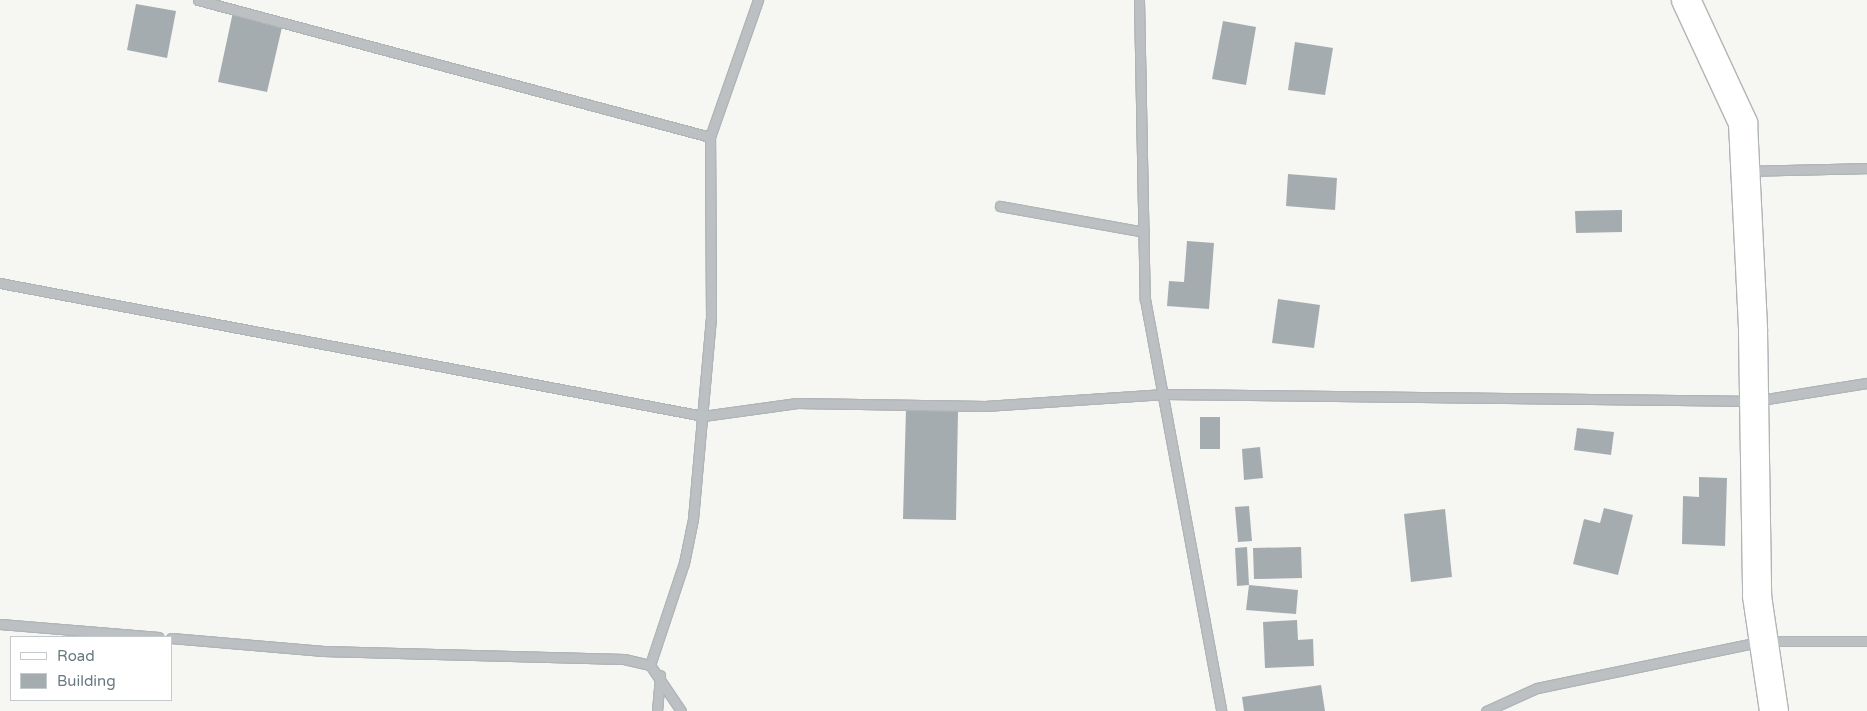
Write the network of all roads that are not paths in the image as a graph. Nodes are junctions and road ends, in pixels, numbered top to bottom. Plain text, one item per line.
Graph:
1 (198, 0) edge
2 (758, 0) edge
3 (1139, 0) edge
4 (1686, 0) edge
5 (710, 137) junction
6 (1867, 168) edge
7 (1746, 171) junction
8 (1000, 206) dead end
9 (1144, 232) junction
10 (0, 284) edge
11 (1867, 383) edge
12 (1165, 394) junction
13 (1754, 401) junction
14 (703, 416) junction
15 (0, 624) edge
16 (146, 636) edge
17 (172, 638) edge
18 (1764, 641) junction
19 (1867, 641) edge
20 (650, 665) junction
21 (660, 675) junction
22 (657, 711) edge
23 (681, 711) edge
24 (1221, 711) edge
25 (1486, 711) edge
26 (1774, 711) edge

1 - 5 street
2 - 5 street
3 - 9 street
4 - 7 main road
5 - 14 street
6 - 7 street
7 - 13 main road
8 - 9 street
9 - 12 street
10 - 14 street
11 - 13 street
12 - 13 street
12 - 14 street
12 - 24 street
13 - 18 main road
14 - 20 street
15 - 16 street
17 - 20 street
18 - 19 street
18 - 25 street
18 - 26 main road
20 - 21 street
21 - 22 street
21 - 23 street

